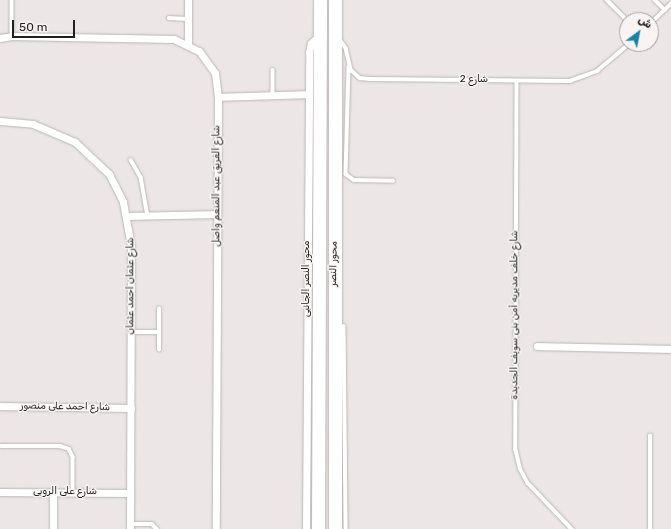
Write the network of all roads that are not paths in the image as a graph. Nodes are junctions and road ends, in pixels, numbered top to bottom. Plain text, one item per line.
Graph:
1 (12, 0) edge
2 (188, 0) edge
3 (320, 0) edge
4 (335, 0) edge
5 (607, 0) edge
6 (655, 0) edge
7 (671, 4) edge
8 (665, 10) junction
9 (619, 12) edge
10 (659, 16) edge
11 (169, 18) dead end
12 (188, 19) junction
13 (321, 34) junction
14 (336, 35) junction
15 (12, 36) junction
16 (0, 38) edge
17 (188, 43) junction
18 (620, 52) edge
19 (349, 67) junction
20 (273, 70) dead end
21 (517, 81) junction
22 (308, 94) junction
23 (273, 95) junction
24 (218, 97) junction
25 (0, 122) edge
26 (131, 160) dead end
27 (393, 181) dead end
28 (217, 214) junction
29 (128, 216) junction
30 (148, 216) junction
31 (159, 309) dead end
32 (319, 316) junction
33 (334, 317) junction
34 (344, 326) dead end
35 (131, 332) junction
36 (159, 332) junction
37 (537, 346) dead end
38 (671, 349) edge
39 (159, 350) dead end
40 (0, 406) edge
41 (131, 408) junction
42 (650, 436) dead end
43 (1, 446) edge
44 (0, 492) edge
45 (53, 492) junction
46 (73, 492) junction
47 (130, 493) junction
48 (130, 527) edge
49 (53, 529) edge
50 (157, 529) edge
51 (216, 529) edge
52 (306, 529) edge
53 (318, 529) edge
54 (335, 529) edge
55 (346, 529) edge
56 (572, 529) edge
57 (650, 529) edge

1 - 15 lane
2 - 12 street
3 - 13 highway, محور النصر
4 - 14 highway, محور النصر
5 - 9 lane
6 - 8 lane
7 - 8 lane
8 - 10 lane
11 - 12 lane
12 - 17 street
13 - 22 street, محور النصر الجانبى
13 - 32 highway, محور النصر
14 - 19 lane
14 - 33 highway, محور النصر
15 - 16 street, شارع الفريق عبد المنعم واصل
15 - 17 street, شارع الفريق عبد المنعم واصل
17 - 24 street, شارع الفريق عبد المنعم واصل
18 - 21 lane, شارع 2
19 - 21 lane, شارع 2
19 - 27 lane
20 - 23 lane
21 - 56 lane, شارع خلف مديريه أمن بنى سويف الجديدة
22 - 23 street
22 - 52 street, محور النصر الجانبى
23 - 24 street
24 - 28 street, شارع الفريق عبد المنعم واصل
25 - 29 street, شارع عثمان احمد عثمان
26 - 30 lane
28 - 30 street
28 - 51 street, شارع الفريق عبد المنعم واصل
29 - 30 street
29 - 35 street, شارع عثمان احمد عثمان
31 - 36 lane
32 - 33 highway
32 - 53 highway, محور النصر
33 - 54 highway, محور النصر
34 - 55 lane
35 - 36 lane
35 - 41 street, شارع عثمان احمد عثمان
36 - 39 lane
37 - 38 street
40 - 41 street, شارع احمد على منصور
41 - 47 street, شارع عثمان احمد عثمان
42 - 57 lane
43 - 46 lane
44 - 45 street, شارع على الروبى
45 - 46 street, شارع على الروبى
45 - 49 street
46 - 47 street, شارع على الروبى
47 - 48 street, شارع عثمان احمد عثمان
48 - 50 lane

